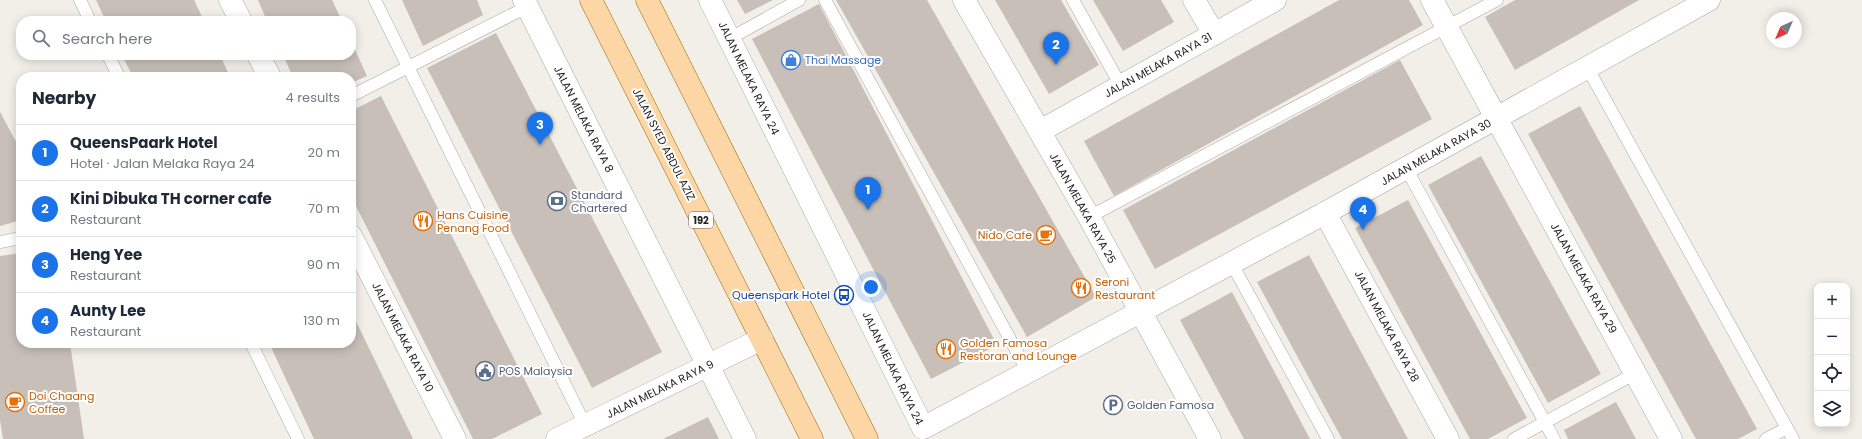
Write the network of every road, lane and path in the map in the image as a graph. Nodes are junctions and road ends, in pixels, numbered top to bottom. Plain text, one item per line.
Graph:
1 (80, 0) edge
2 (230, 0) edge
3 (375, 0) edge
4 (591, 0) edge
5 (648, 0) edge
6 (710, 0) edge
7 (799, 0) edge
8 (825, 0) edge
9 (964, 0) edge
10 (1073, 0) edge
11 (1194, 0) edge
12 (1276, 0) edge
13 (1432, 0) edge
14 (1498, 0) edge
15 (1709, 0) edge
16 (525, 4) edge
17 (88, 16) edge
18 (238, 16) edge
19 (1448, 27) junction
20 (1214, 34) junction
21 (729, 39) junction
22 (110, 60) edge
23 (261, 60) edge
24 (408, 66) junction
25 (1587, 67) junction
26 (116, 72) edge
27 (267, 72) edge
28 (1121, 86) junction
29 (356, 93) edge
30 (1497, 118) junction
31 (1040, 131) junction
32 (1406, 168) junction
33 (1325, 213) junction
34 (1089, 218) junction
35 (16, 239) edge
36 (0, 242) edge
37 (356, 246) edge
38 (1232, 264) junction
39 (1141, 312) junction
40 (762, 339) junction
41 (253, 348) edge
42 (710, 366) junction
43 (1028, 372) junction
44 (1636, 373) junction
45 (1545, 422) junction
46 (585, 426) junction
47 (1787, 428) junction
48 (298, 439) edge
49 (455, 439) edge
50 (557, 439) edge
51 (745, 439) edge
52 (812, 439) edge
53 (867, 439) edge
54 (1210, 439) edge
55 (1328, 439) edge
56 (1448, 439) edge
57 (1514, 439) edge
58 (1554, 439) edge
59 (1671, 439) edge
60 (1766, 439) edge
61 (1793, 439) edge

1 - 17 lane
2 - 18 street
3 - 24 lane
4 - 40 main road, JALAN SYED ABDUL AZIZ / 192
5 - 53 main road
6 - 21 street, JALAN MELAKA RAYA 24
7 - 21 lane
8 - 43 lane
9 - 31 street, JALAN MELAKA RAYA 25
10 - 28 lane
11 - 20 street
12 - 20 street, JALAN MELAKA RAYA 31
13 - 19 street, JALAN MELAKA RAYA 29
14 - 19 lane
15 - 25 street, JALAN MELAKA RAYA 30
16 - 24 lane
16 - 42 street, JALAN MELAKA RAYA 8
19 - 30 street, JALAN MELAKA RAYA 29
19 - 34 lane
20 - 28 street, JALAN MELAKA RAYA 31
21 - 43 street, JALAN MELAKA RAYA 24
22 - 26 lane
23 - 27 street
24 - 29 lane
24 - 46 lane
25 - 30 street, JALAN MELAKA RAYA 30
25 - 47 lane
28 - 31 street, JALAN MELAKA RAYA 31
30 - 32 street, JALAN MELAKA RAYA 30
30 - 44 street, JALAN MELAKA RAYA 29
31 - 34 street, JALAN MELAKA RAYA 25
32 - 33 street, JALAN MELAKA RAYA 30
32 - 45 lane
33 - 38 street, JALAN MELAKA RAYA 30
33 - 56 street, JALAN MELAKA RAYA 28
34 - 39 street, JALAN MELAKA RAYA 25
35 - 36 lane
37 - 49 street, JALAN MELAKA RAYA 10
38 - 39 street, JALAN MELAKA RAYA 30
38 - 55 lane
39 - 43 street, JALAN MELAKA RAYA 24
39 - 54 street, JALAN MELAKA RAYA 25
40 - 42 street, JALAN MELAKA RAYA 9
40 - 52 main road, JALAN SYED ABDUL AZIZ / 192
41 - 48 lane
42 - 46 street, JALAN MELAKA RAYA 9
42 - 51 street, JALAN MELAKA RAYA 8
44 - 45 lane
44 - 59 street, JALAN MELAKA RAYA 29
45 - 57 lane
45 - 58 lane
46 - 50 street, JALAN MELAKA RAYA 9
47 - 60 lane
47 - 61 lane

